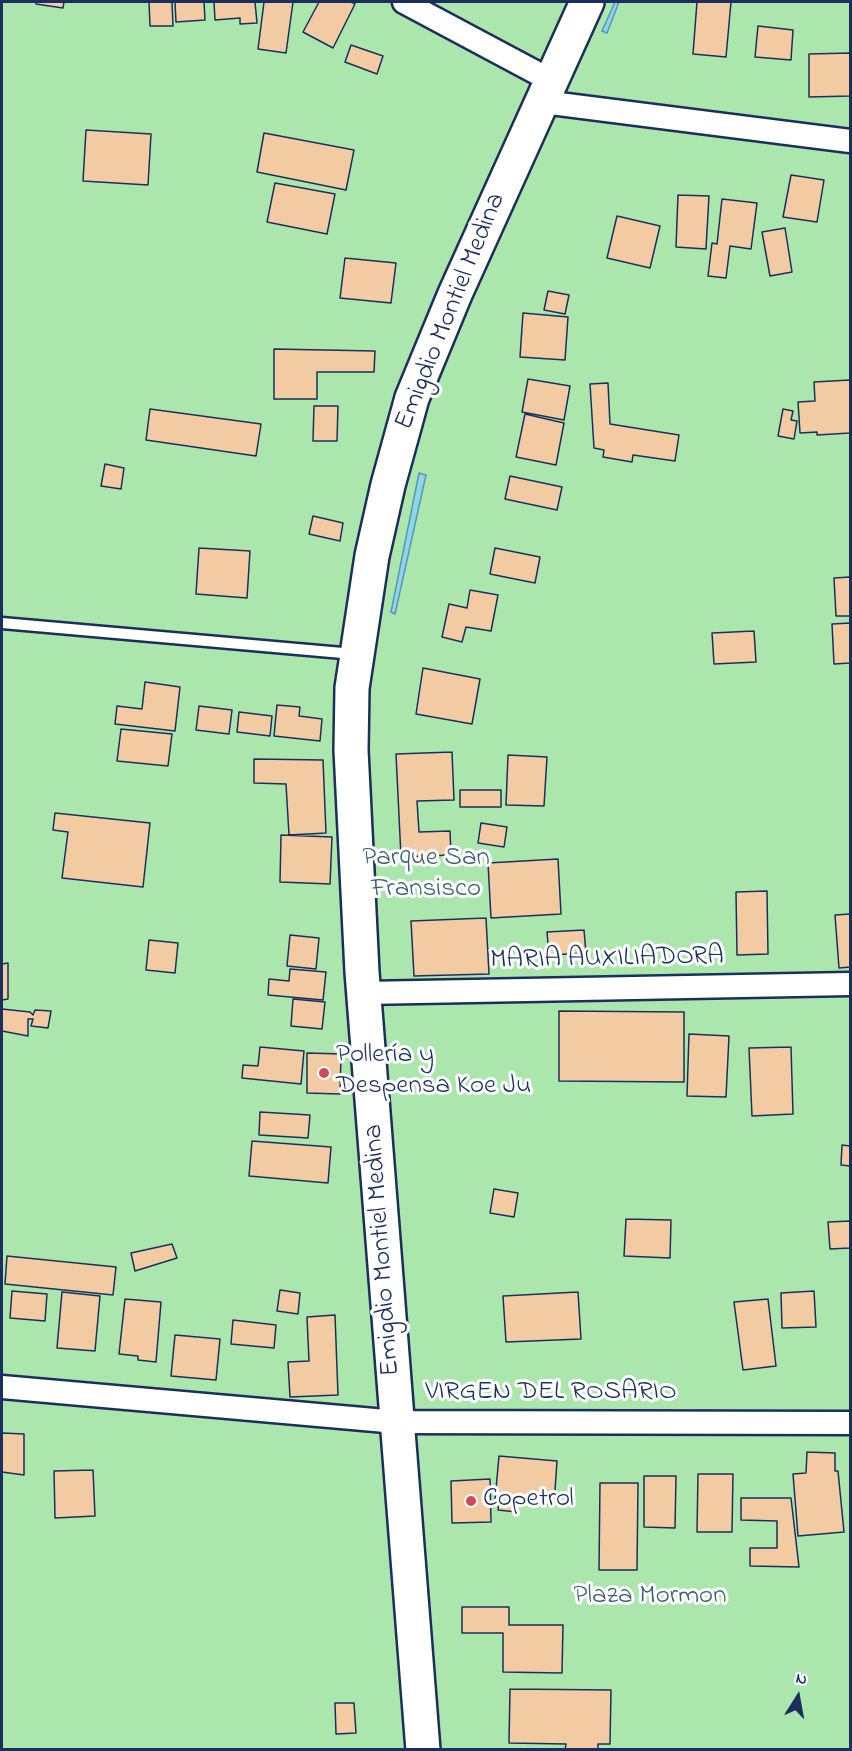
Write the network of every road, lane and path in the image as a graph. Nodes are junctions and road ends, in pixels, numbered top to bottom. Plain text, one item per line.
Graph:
1 (404, 2) edge
2 (587, 2) edge
3 (548, 92) junction
4 (850, 141) edge
5 (2, 623) edge
6 (356, 654) junction
7 (850, 984) edge
8 (364, 993) junction
9 (2, 1388) edge
10 (398, 1422) junction
11 (850, 1423) edge
12 (423, 1749) edge

1 - 3 street
2 - 3 main road, Emigdio Montiel Medina
3 - 4 street
3 - 6 main road, Emigdio Montiel Medina
5 - 6 lane
6 - 8 main road, Emigdio Montiel Medina
7 - 8 street, MARIA AUXILIADORA
8 - 10 main road, Emigdio Montiel Medina
9 - 10 street, VIRGEN DEL ROSARIO
10 - 11 street, VIRGEN DEL ROSARIO
10 - 12 main road, Emigdio Montiel Medina

